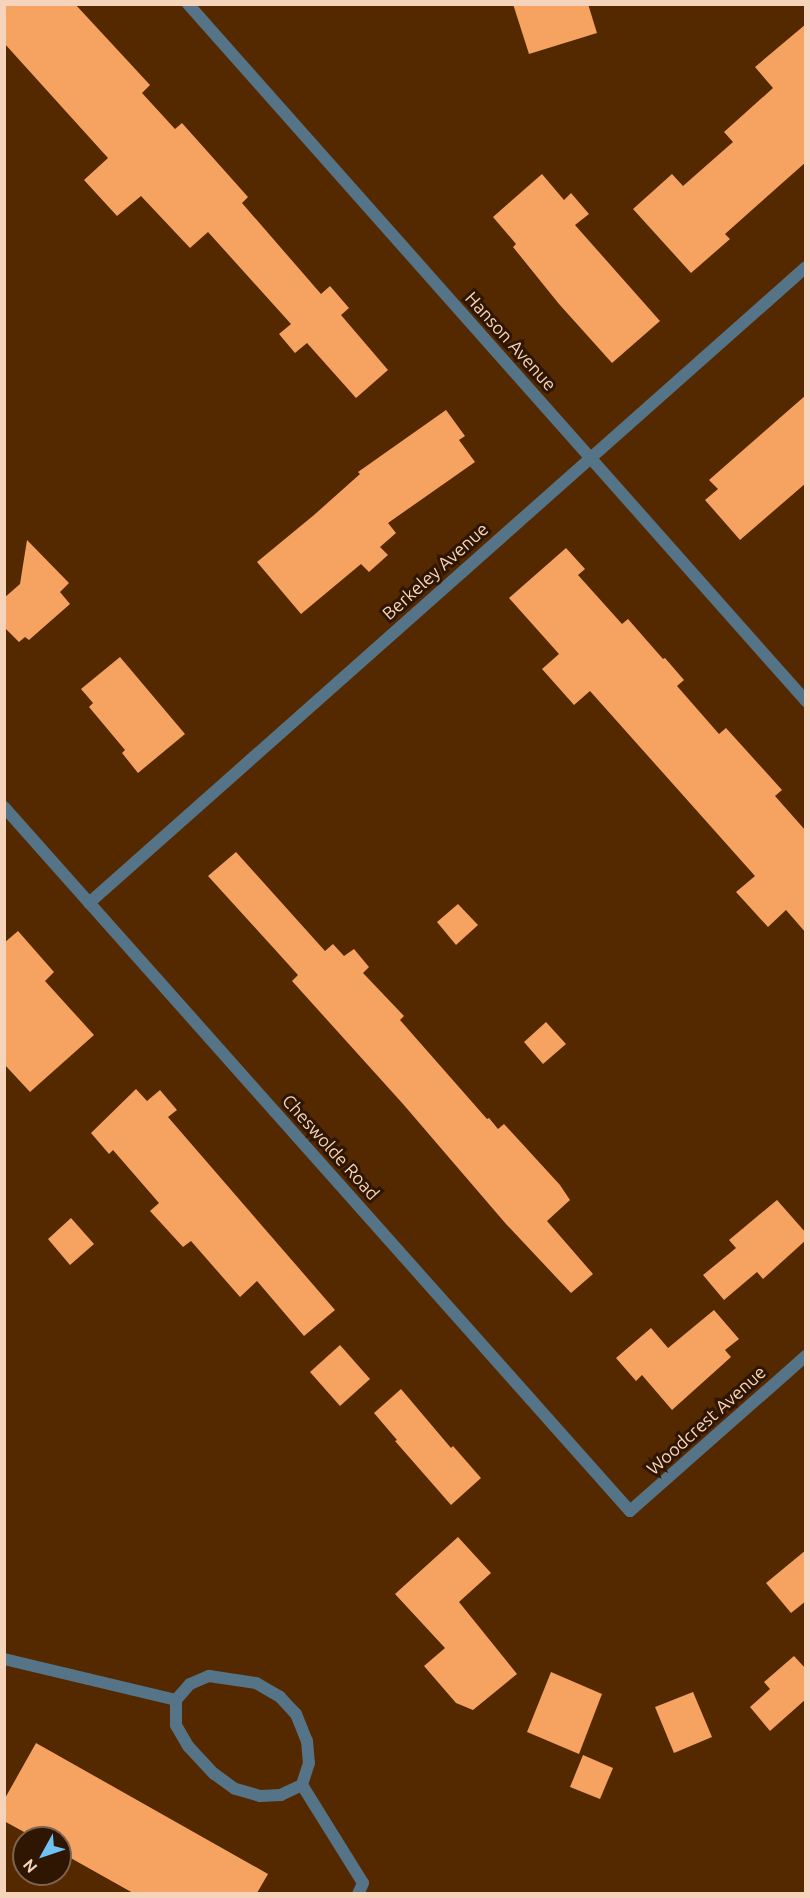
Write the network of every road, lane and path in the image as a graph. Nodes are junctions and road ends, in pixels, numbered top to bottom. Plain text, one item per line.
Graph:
1 (188, 4) edge
2 (806, 267) edge
3 (590, 458) junction
4 (806, 701) edge
5 (4, 807) edge
6 (89, 903) junction
7 (806, 1356) edge
8 (630, 1512) joint
9 (4, 1659) edge
10 (176, 1700) junction
11 (302, 1785) junction
12 (358, 1893) edge

1 - 3 street, Hanson Avenue
2 - 3 street, Berkeley Avenue
3 - 4 street, Hanson Avenue
3 - 6 street, Berkeley Avenue
5 - 6 street, Cheswolde Road
6 - 8 street, Cheswolde Road
7 - 8 street, Woodcrest Avenue
9 - 10 street
10 - 11 street
10 - 11 street
11 - 12 street

